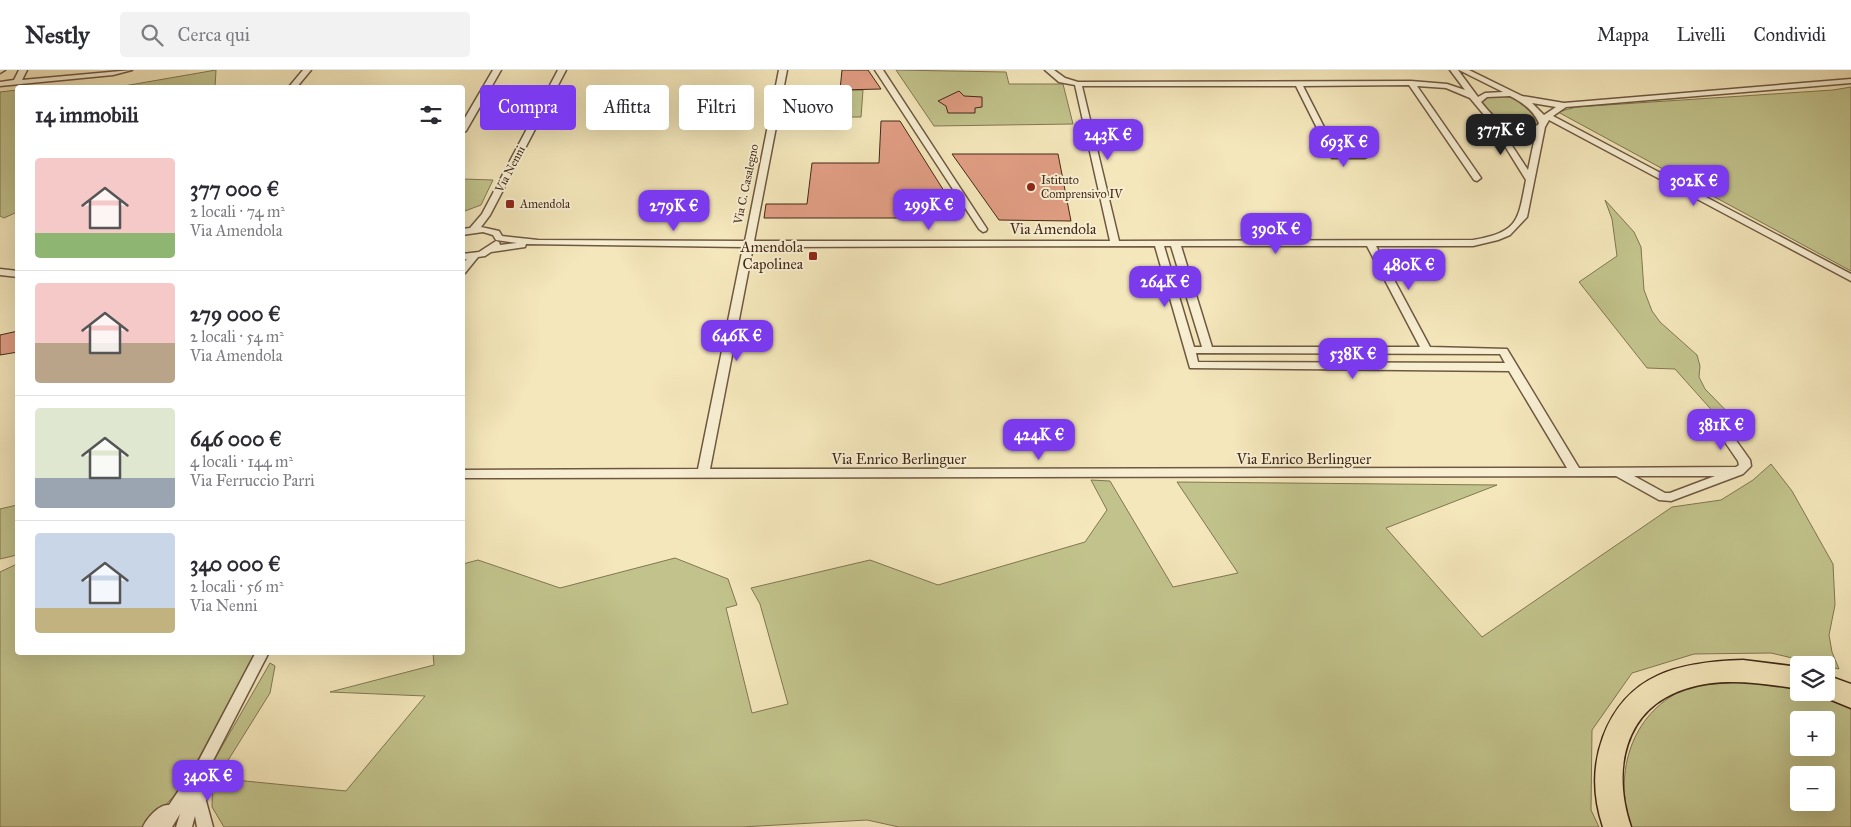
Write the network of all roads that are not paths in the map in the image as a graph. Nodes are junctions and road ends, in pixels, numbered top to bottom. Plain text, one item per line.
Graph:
1 (23, 70) edge
2 (128, 70) edge
3 (306, 70) edge
4 (497, 70) edge
5 (562, 70) edge
6 (783, 70) edge
7 (879, 70) edge
8 (1050, 70) edge
9 (1453, 70) edge
10 (1463, 70) edge
11 (1471, 73) edge
12 (1430, 81) junction
13 (1462, 81) junction
14 (1851, 81) edge
15 (16, 83) junction
16 (1298, 83) junction
17 (1410, 83) junction
18 (1489, 83) junction
19 (0, 84) edge
20 (1078, 84) junction
21 (294, 85) edge
22 (1511, 94) junction
23 (1475, 98) junction
24 (1519, 98) junction
25 (1564, 105) junction
26 (1490, 119) junction
27 (1544, 122) junction
28 (465, 126) edge
29 (1324, 135) junction
30 (1477, 178) dead end
31 (1531, 181) junction
32 (486, 216) junction
33 (484, 228) junction
34 (474, 229) junction
35 (983, 229) dead end
36 (465, 231) edge
37 (499, 238) junction
38 (538, 243) junction
39 (1115, 243) junction
40 (1159, 243) junction
41 (1175, 243) junction
42 (1370, 243) junction
43 (747, 244) junction
44 (492, 249) junction
45 (474, 256) junction
46 (465, 257) edge
47 (465, 267) edge
48 (0, 272) edge
49 (15, 274) edge
50 (1851, 278) edge
51 (1189, 350) junction
52 (1208, 350) junction
53 (1427, 351) junction
54 (1513, 367) junction
55 (1724, 432) dead end
56 (1739, 471) junction
57 (1678, 472) junction
58 (1576, 473) junction
59 (1616, 473) junction
60 (465, 474) edge
61 (703, 474) junction
62 (1693, 489) junction
63 (261, 655) edge
64 (1790, 677) edge
65 (1835, 690) edge
66 (1851, 696) edge
67 (202, 767) junction
68 (151, 827) edge
69 (163, 827) edge
70 (184, 827) edge
71 (205, 827) edge
72 (1617, 827) edge

1 - 15 street
2 - 15 street
3 - 21 street
4 - 28 street
5 - 32 street, Via Nenni
6 - 43 street, Via C. Casalegno
7 - 35 street
8 - 20 street
9 - 12 street
9 - 13 street
10 - 11 street
11 - 18 street
12 - 13 street
12 - 17 street
13 - 18 street
13 - 23 street
14 - 25 street
15 - 19 street
16 - 17 street
16 - 20 street
16 - 29 street
17 - 23 street
17 - 30 street
18 - 22 street
20 - 39 street
22 - 23 street
22 - 24 street
23 - 26 street
24 - 25 street
24 - 27 street
25 - 27 street
26 - 27 street
26 - 31 street
27 - 31 street, Via Amendola
27 - 50 street
29 - 29 street
31 - 42 street, Via Amendola
32 - 33 street, Via Nenni
32 - 34 street, Via Nenni
33 - 34 street
33 - 37 street
34 - 36 street
37 - 38 street, Via Amendola
37 - 44 street
38 - 43 street, Via Amendola
38 - 44 street, Via Amendola
39 - 40 street, Via Amendola
39 - 43 street, Via Amendola
40 - 41 street, Via Amendola
40 - 51 street
41 - 42 street, Via Amendola
41 - 52 street
42 - 53 street
43 - 61 street, Via C. Casalegno
44 - 45 street, Via Amendola
45 - 46 street
45 - 47 street
48 - 49 street
51 - 52 street
51 - 54 street
52 - 53 street
53 - 54 street
54 - 58 street
55 - 56 street
56 - 57 street, Via Enrico Berlinguer
56 - 62 street, Via Enrico Berlinguer
57 - 59 street, Via Enrico Berlinguer
57 - 62 street
58 - 59 street, Via Enrico Berlinguer
58 - 61 street, Via Enrico Berlinguer
59 - 62 street, Via Enrico Berlinguer
60 - 61 street, Via Enrico Berlinguer
63 - 67 street
64 - 72 highway
65 - 66 highway
67 - 68 street
67 - 69 street
67 - 70 street
67 - 71 street

